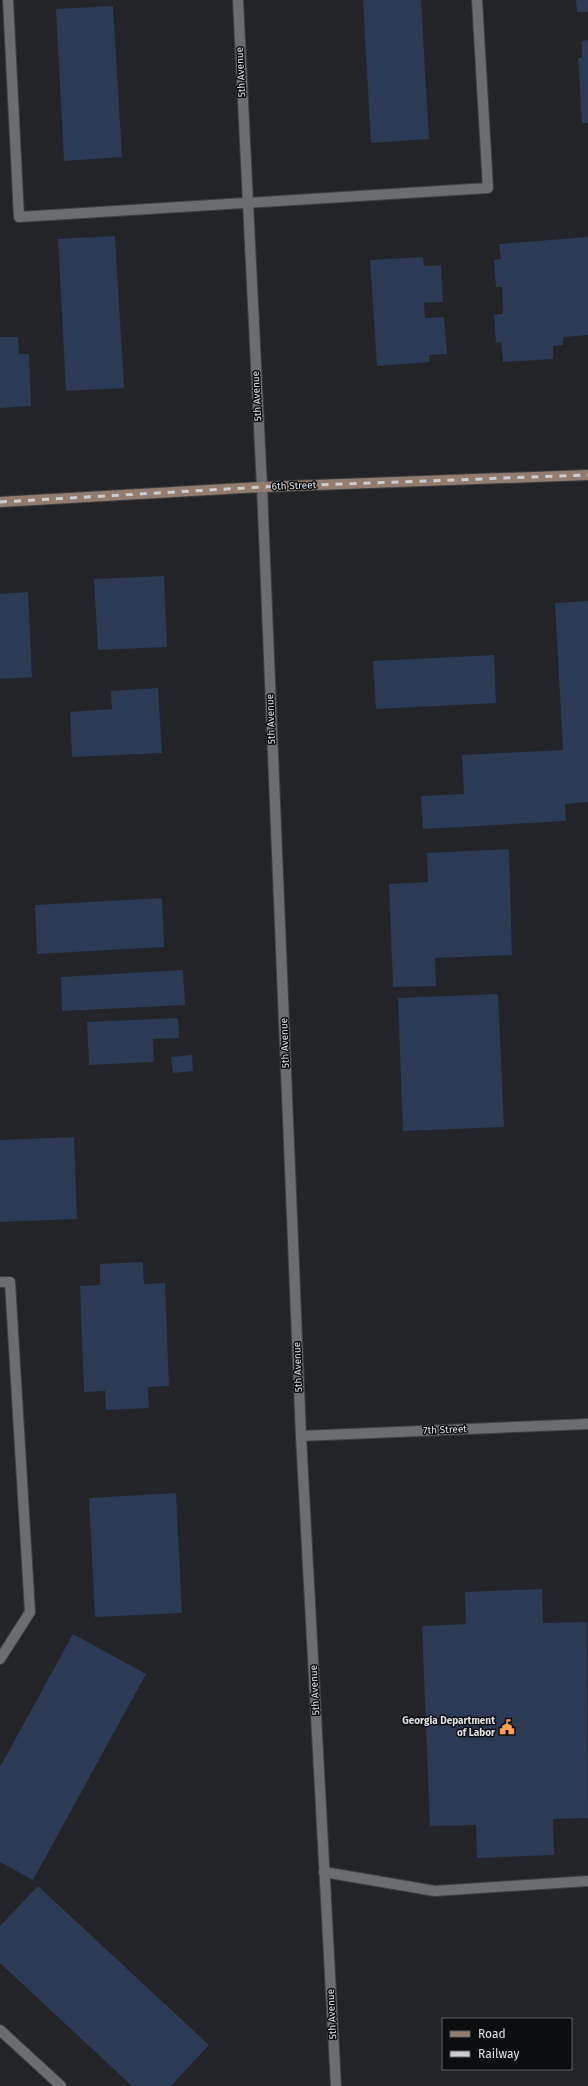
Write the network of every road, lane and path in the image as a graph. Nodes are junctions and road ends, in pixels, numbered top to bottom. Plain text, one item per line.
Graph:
1 (8, 0) edge
2 (238, 0) edge
3 (476, 0) edge
4 (248, 203) junction
5 (588, 474) edge
6 (262, 487) junction
7 (0, 502) edge
8 (0, 1282) edge
9 (588, 1424) edge
10 (301, 1436) junction
11 (0, 1659) edge
12 (324, 1872) junction
13 (588, 1881) edge
14 (0, 2030) edge
15 (61, 2086) edge
16 (336, 2086) edge

1 - 4 street
2 - 4 street, 5th Avenue
3 - 4 street
4 - 6 street, 5th Avenue
5 - 6 street, 6th Street
6 - 7 street, 6th Street
6 - 10 street, 5th Avenue
8 - 11 street
9 - 10 street, 7th Street
10 - 12 street, 5th Avenue
12 - 13 street
12 - 16 street, 5th Avenue
14 - 15 street

